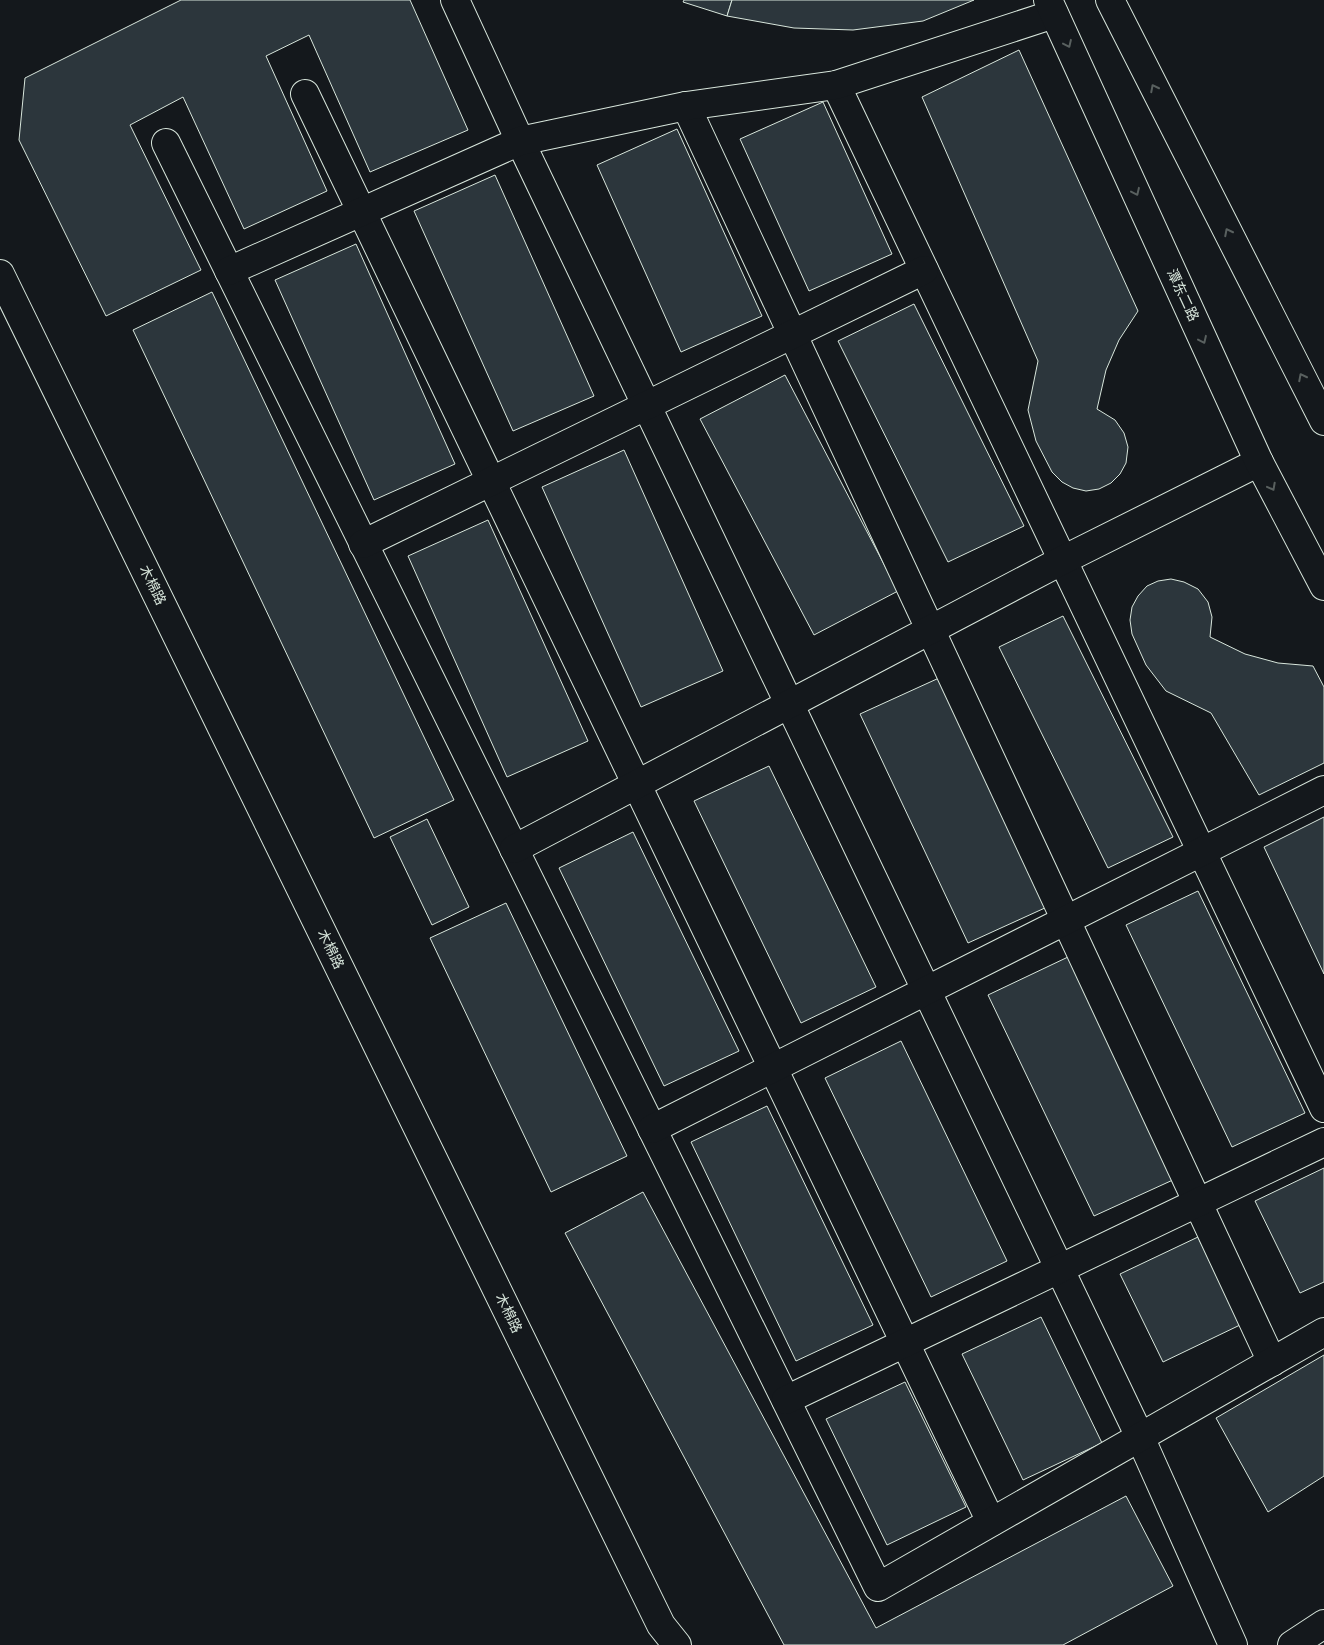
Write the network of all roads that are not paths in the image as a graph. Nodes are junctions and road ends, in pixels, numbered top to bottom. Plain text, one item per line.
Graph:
1 (454, 0) edge
2 (1110, 0) edge
3 (1051, 7) edge
4 (836, 85) junction
5 (305, 94) dead end
6 (686, 106) junction
7 (520, 141) junction
8 (166, 143) dead end
9 (362, 211) junction
10 (924, 270) junction
11 (229, 271) junction
12 (0, 274) edge
13 (793, 335) junction
14 (647, 406) junction
15 (1324, 421) edge
16 (1259, 462) junction
17 (492, 482) junction
18 (363, 544) junction
19 (1063, 560) junction
20 (1324, 586) edge
21 (931, 631) junction
22 (789, 704) junction
23 (637, 784) junction
24 (1324, 790) edge
25 (514, 849) junction
26 (1202, 852) junction
27 (1065, 920) junction
28 (926, 990) junction
29 (773, 1068) junction
30 (1324, 1108) edge
31 (652, 1129) junction
32 (1324, 1142) edge
33 (1198, 1203) junction
34 (1060, 1269) junction
35 (1324, 1332) edge
36 (906, 1342) junction
37 (1272, 1362) junction
38 (786, 1400) junction
39 (1140, 1437) junction
40 (991, 1522) junction
41 (1324, 1624) edge
42 (668, 1638) edge
43 (1233, 1645) edge
44 (1292, 1645) edge

1 - 7 main road
15 -> 2 main road
3 - 4 main road
3 -> 16 main road, 潭东二路
4 - 6 main road
4 - 10 main road
5 - 9 main road
6 - 7 main road
6 - 13 main road
7 - 9 main road
7 - 14 main road
8 - 11 main road
9 - 11 main road
9 - 17 main road
10 - 13 main road
10 - 19 main road
11 - 18 main road
12 - 42 main road, 木棉路
13 - 14 main road
13 - 21 main road
14 - 17 main road
14 - 22 main road
16 - 19 main road
16 -> 20 main road, 潭东二路
17 - 18 main road
17 - 23 main road
18 - 25 main road
19 - 21 main road
19 - 26 main road
21 - 22 main road
21 - 27 main road
22 - 23 main road
22 - 28 main road
23 - 25 main road
23 - 29 main road
24 - 26 main road
25 - 31 main road
26 - 27 main road
26 - 30 main road
27 - 28 main road
27 - 33 main road
28 - 29 main road
28 - 34 main road
29 - 31 main road
29 - 36 main road
31 - 38 main road
32 - 33 main road
33 - 34 main road
33 - 37 main road
34 - 36 main road
34 - 39 main road
35 - 37 main road
36 - 38 main road
36 - 40 main road
37 - 39 main road
38 - 40 main road
39 - 40 main road
39 - 43 main road
41 - 44 main road

